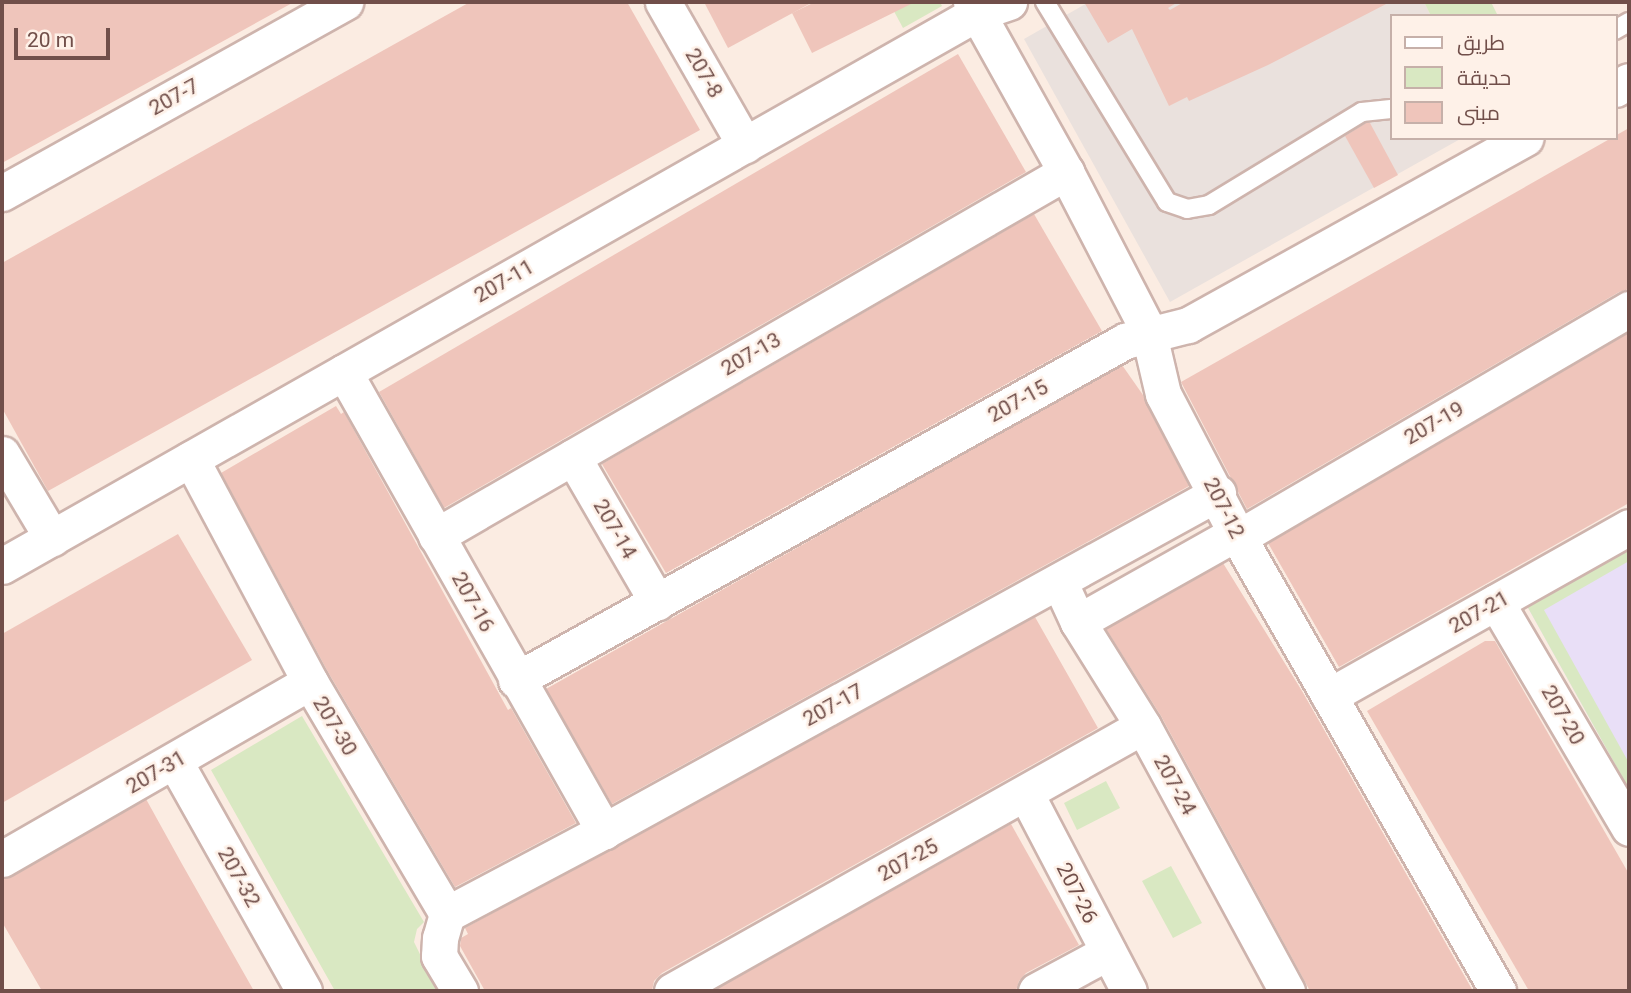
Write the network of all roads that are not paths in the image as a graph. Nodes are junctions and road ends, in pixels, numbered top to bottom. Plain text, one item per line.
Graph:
1 (345, 2) edge
2 (663, 2) edge
3 (1045, 2) edge
4 (986, 6) edge
5 (1390, 108) edge
6 (1522, 140) edge
7 (745, 145) junction
8 (1066, 172) junction
9 (2, 193) edge
10 (1629, 309) edge
11 (1148, 333) junction
12 (344, 372) junction
13 (2, 454) edge
14 (573, 457) junction
15 (191, 459) junction
16 (1218, 493) junction
17 (1629, 527) edge
18 (1237, 535) junction
19 (436, 536) junction
20 (52, 538) junction
21 (2, 566) edge
22 (1059, 581) junction
23 (657, 602) junction
24 (1496, 602) junction
25 (1078, 621) junction
26 (516, 680) junction
27 (310, 682) junction
28 (1329, 696) junction
29 (1143, 726) junction
30 (175, 762) junction
31 (1026, 794) junction
32 (1629, 828) edge
33 (604, 831) junction
34 (2, 859) edge
35 (447, 914) junction
36 (1108, 952) junction
37 (303, 991) edge
38 (460, 991) edge
39 (672, 991) edge
40 (1036, 991) edge
41 (1129, 991) edge
42 (1287, 991) edge
43 (1498, 991) edge

1 - 9 street, 207-7
2 - 7 street, 207-8
3 - 5 lane
4 - 7 street, 207-11
4 - 8 street, 207-12
6 - 11 street, 207-15
7 - 12 street, 207-11
8 - 11 street, 207-12
8 - 14 street, 207-13
10 - 18 street, 207-19
11 - 16 street, 207-12
11 - 23 street, 207-15
12 - 15 street, 207-11
12 - 19 street, 207-16
13 - 20 street
14 - 19 street, 207-13
14 - 23 street, 207-14
15 - 20 street, 207-11
15 - 27 street, 207-30
16 - 18 street, 207-12
16 - 22 street, 207-17
17 - 24 street, 207-21
18 - 25 street
18 - 28 street, 207-12
19 - 26 street, 207-16
20 - 21 street, 207-11
22 - 25 street, 207-24
22 - 33 street, 207-17
23 - 26 street, 207-15
24 - 28 street, 207-21
24 - 32 street, 207-20
25 - 29 street, 207-24
26 - 33 street, 207-16
27 - 30 street, 207-31
27 - 35 street, 207-30
28 - 43 street, 207-12
29 - 31 street, 207-25
29 - 42 street, 207-24
30 - 34 street, 207-31
30 - 37 street, 207-32
31 - 36 street, 207-26
31 - 39 street, 207-25
33 - 35 street, 207-17
35 - 38 street
36 - 40 street
36 - 41 street, 207-26

